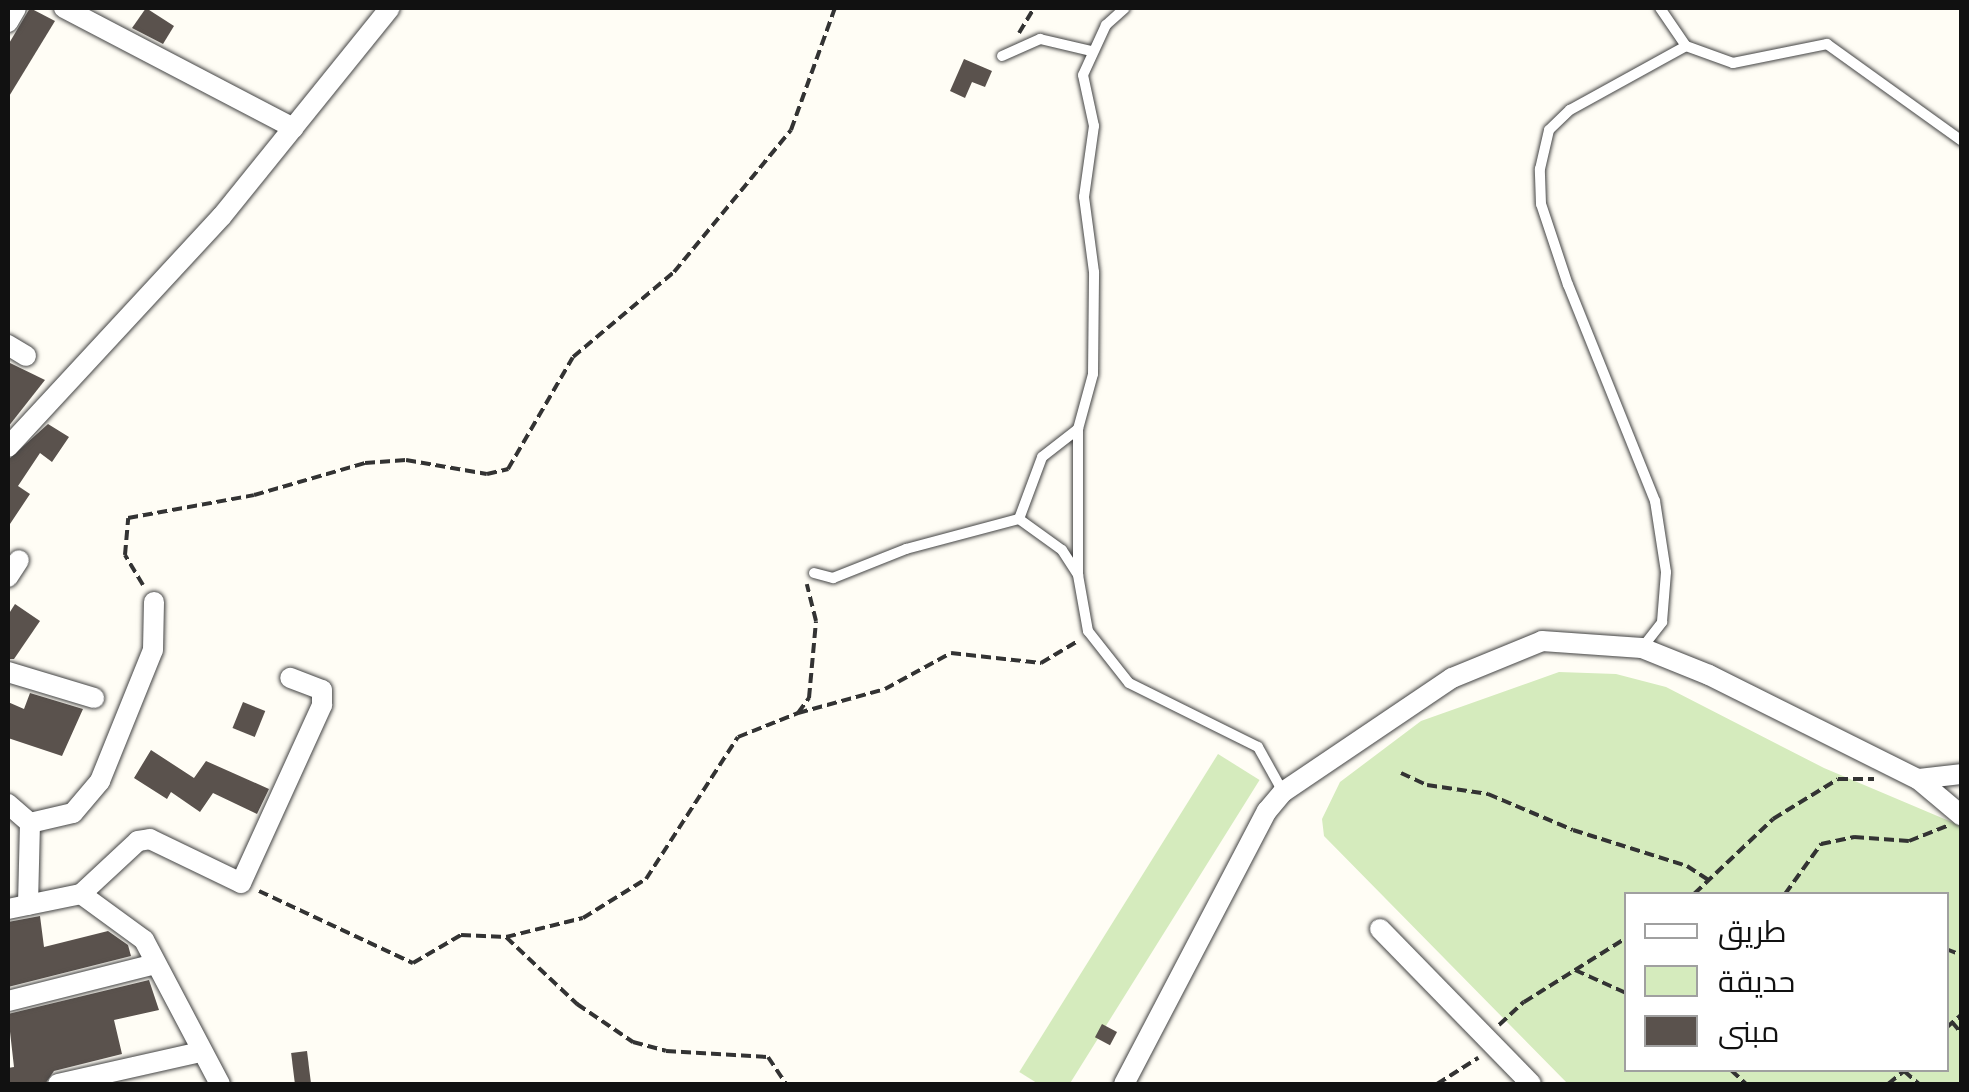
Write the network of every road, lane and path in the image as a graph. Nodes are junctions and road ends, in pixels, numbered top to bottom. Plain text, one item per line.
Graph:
1 (16, 8) edge
2 (64, 8) edge
3 (390, 8) edge
4 (835, 8) edge
5 (1034, 8) edge
6 (1125, 8) edge
7 (1660, 8) edge
8 (8, 22) edge
9 (1686, 46) junction
10 (1090, 50) junction
11 (1008, 54) joint
12 (294, 128) junction
13 (1962, 141) edge
14 (1078, 430) junction
15 (8, 448) edge
16 (1019, 518) junction
17 (814, 573) joint
18 (1078, 575) junction
19 (154, 602) joint
20 (1088, 631) junction
21 (1642, 648) junction
22 (8, 672) edge
23 (290, 678) dead end
24 (94, 698) dead end
25 (798, 713) junction
26 (1401, 773) dead end
27 (1962, 774) edge
28 (1886, 779) dead end
29 (1918, 779) junction
30 (1283, 792) junction
31 (8, 804) edge
32 (1962, 816) edge
33 (30, 823) junction
34 (1961, 826) edge
35 (1710, 881) junction
36 (241, 883) junction
37 (1696, 892) edge
38 (1786, 892) edge
39 (81, 894) junction
40 (18, 906) edge
41 (1380, 929) dead end
42 (506, 936) junction
43 (1624, 939) edge
44 (155, 964) junction
45 (1575, 970) junction
46 (1624, 992) edge
47 (8, 1001) edge
48 (1962, 1014) edge
49 (1952, 1022) junction
50 (1949, 1025) edge
51 (1962, 1034) edge
52 (1486, 1038) junction
53 (200, 1052) junction
54 (58, 1084) edge
55 (220, 1084) edge
56 (786, 1084) edge
57 (1124, 1084) edge
58 (1437, 1084) edge
59 (1530, 1084) edge

1 - 8 street
2 - 12 street
3 - 12 street
4 - 19 path
5 - 11 path
6 - 10 lane
7 - 9 lane
9 - 13 lane
9 - 21 lane
10 - 11 lane
10 - 14 lane
12 - 15 street
14 - 16 lane
14 - 18 lane
16 - 17 lane
16 - 18 lane
17 - 25 path
18 - 20 lane
19 - 33 street
20 - 25 path
20 - 30 lane
21 - 29 street
21 - 30 street
22 - 24 street
23 - 36 street
25 - 42 path
26 - 35 path
27 - 29 street
28 - 35 path
29 - 32 street
30 - 57 street
31 - 33 street
33 - 40 street
34 - 38 path
35 - 37 path
36 - 39 street
36 - 42 path
39 - 40 street
39 - 44 street
41 - 52 street
42 - 56 path
43 - 45 path
44 - 47 street
44 - 53 street
45 - 46 path
45 - 52 path
48 - 49 path
49 - 50 path
49 - 51 path
52 - 58 path
52 - 59 street
53 - 54 street
53 - 55 street

